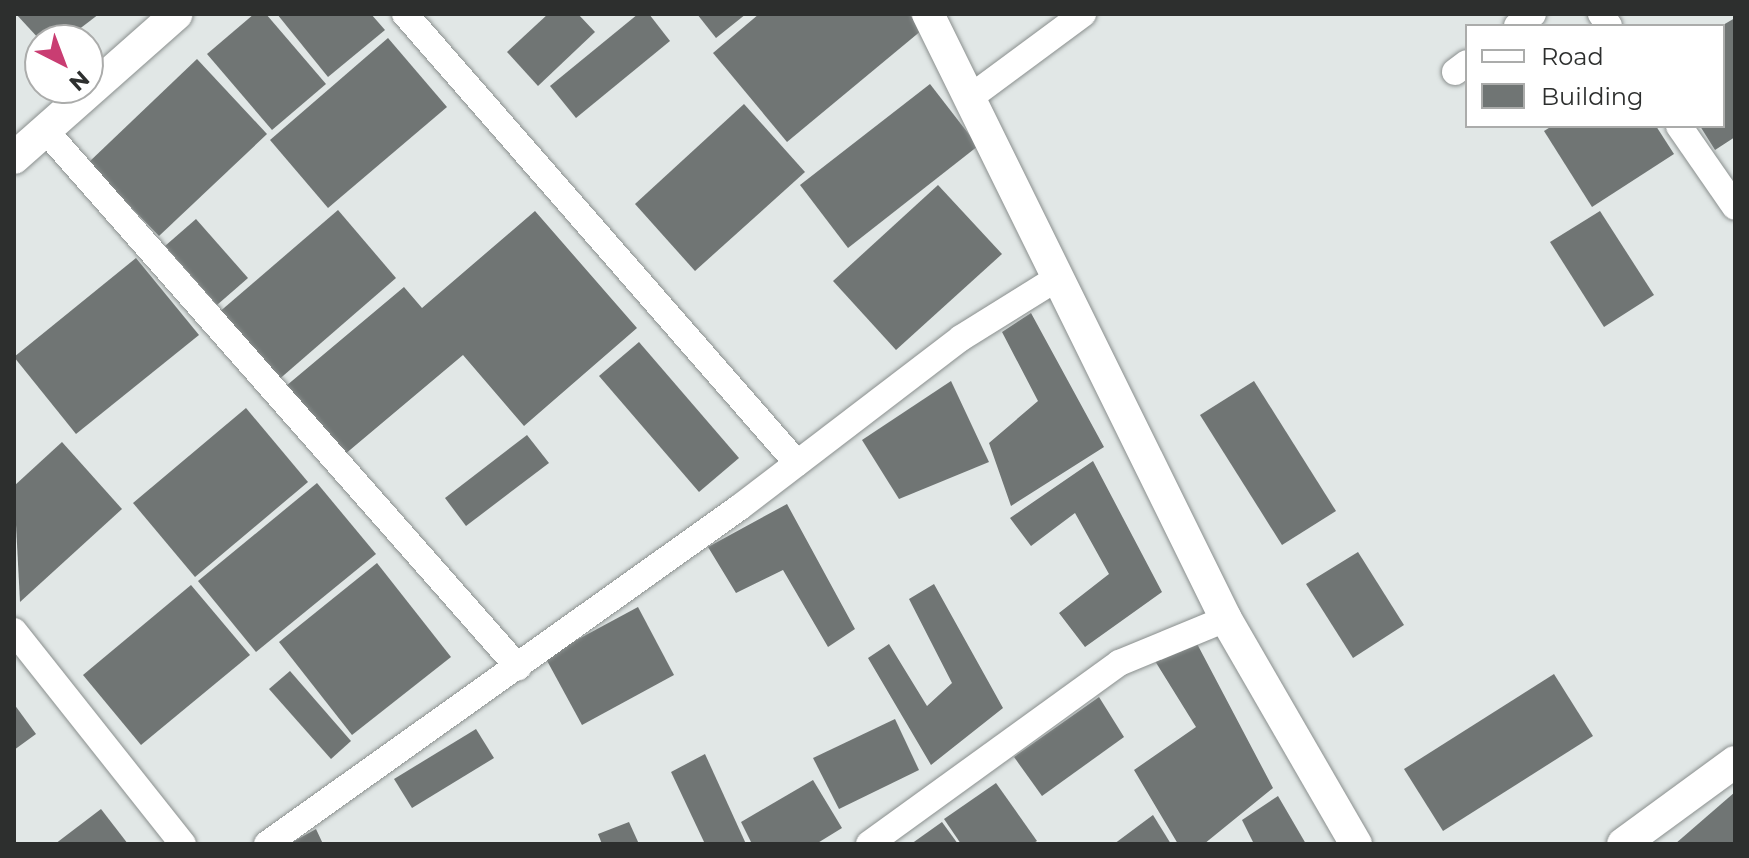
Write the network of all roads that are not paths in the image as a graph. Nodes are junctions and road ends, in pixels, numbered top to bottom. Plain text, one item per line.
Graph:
1 (177, 14) edge
2 (405, 14) edge
3 (928, 14) edge
4 (1083, 14) edge
5 (968, 99) junction
6 (1680, 128) edge
7 (45, 130) junction
8 (14, 158) edge
9 (1735, 207) edge
10 (1059, 277) junction
11 (797, 463) junction
12 (1226, 619) junction
13 (14, 631) edge
14 (518, 667) junction
15 (1735, 762) edge
16 (183, 844) edge
17 (267, 844) edge
18 (869, 844) edge
19 (1356, 844) edge
20 (1623, 844) edge

1 - 7 street
2 - 11 street
3 - 5 street
4 - 5 street
5 - 10 street
6 - 9 street
7 - 8 street
7 - 14 street
10 - 11 street
10 - 12 street
11 - 14 street
12 - 18 street
12 - 19 street
13 - 16 street
14 - 17 street
15 - 20 street

